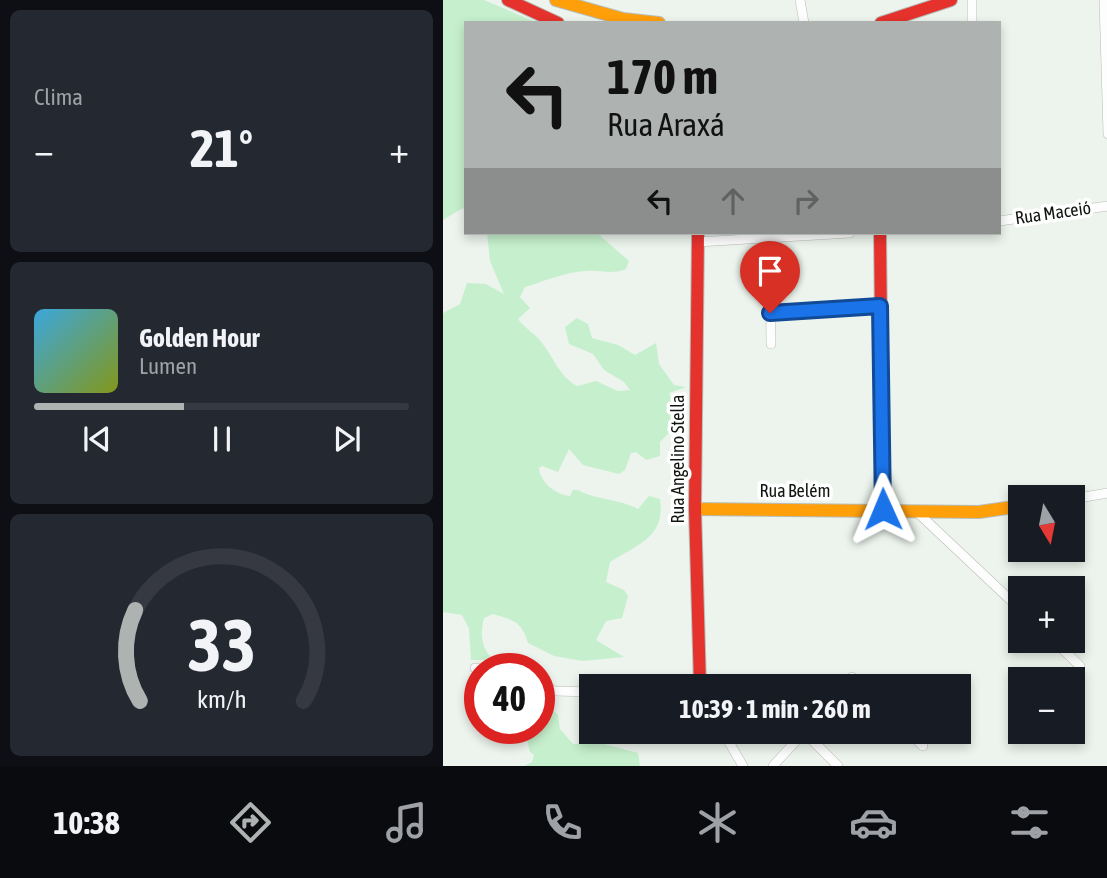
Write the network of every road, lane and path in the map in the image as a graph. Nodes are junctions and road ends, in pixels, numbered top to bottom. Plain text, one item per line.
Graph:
1 (508, 0) edge
2 (556, 0) edge
3 (800, 0) edge
4 (972, 0) edge
5 (1104, 0) edge
6 (942, 1) edge
7 (554, 21) edge
8 (641, 21) edge
9 (805, 21) edge
10 (887, 21) edge
11 (972, 21) edge
12 (1107, 134) edge
13 (1107, 206) edge
14 (1001, 221) edge
15 (810, 235) edge
16 (880, 235) edge
17 (698, 237) edge
18 (770, 237) junction
19 (880, 306) junction
20 (770, 313) junction
21 (771, 344) dead end
22 (1107, 493) edge
23 (1085, 497) edge
24 (1008, 508) edge
25 (695, 509) junction
26 (883, 509) junction
27 (917, 512) junction
28 (1008, 598) edge
29 (1066, 653) edge
30 (1080, 666) dead end
31 (700, 674) edge
32 (555, 691) edge
33 (579, 692) edge
34 (730, 744) edge
35 (793, 744) edge
36 (816, 744) edge
37 (743, 766) edge
38 (773, 766) edge
39 (838, 766) edge

1 - 7 street
2 - 8 street
3 - 9 street
4 - 11 street
5 - 12 street
6 - 10 street
13 - 14 street, Rua Maceió
15 - 18 street
16 - 19 street
17 - 18 street
17 - 25 street, Rua Angelino Stella
18 - 20 street
19 - 20 street
19 - 26 street
20 - 21 street
22 - 23 street
24 - 27 street, Rua Belém
25 - 26 street, Rua Belém
25 - 31 street, Rua Angelino Stella
26 - 27 street, Rua Belém
27 - 28 street
29 - 30 street
32 - 33 street
34 - 37 street
35 - 38 street
36 - 39 street

